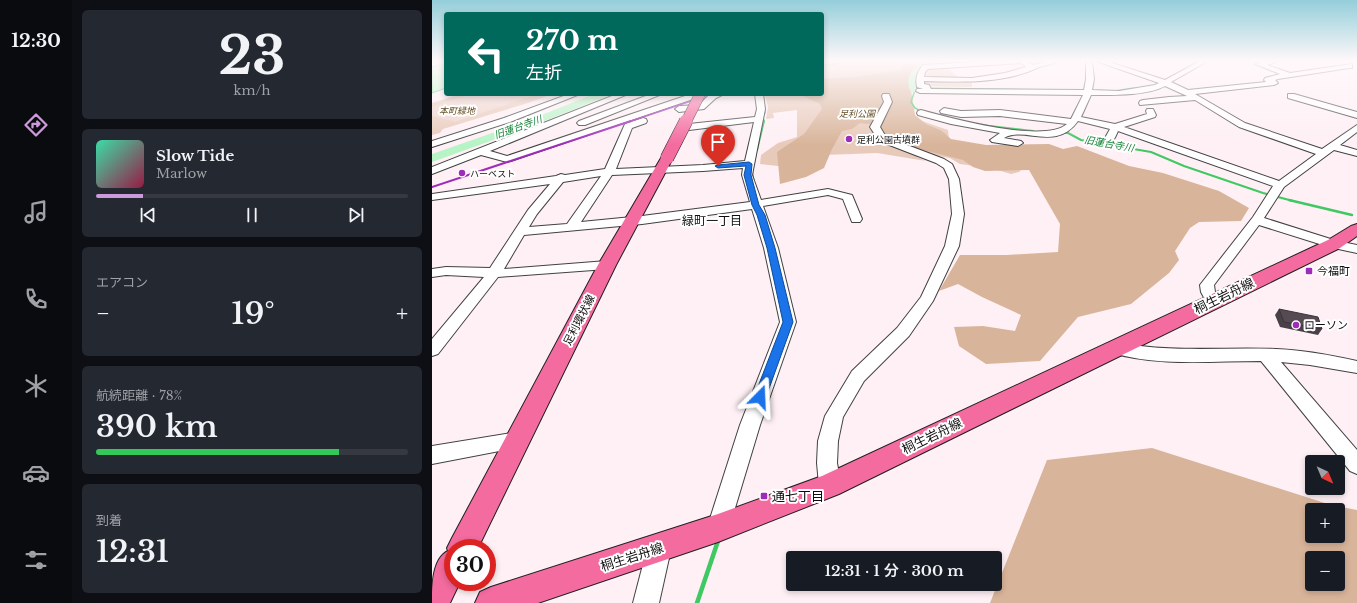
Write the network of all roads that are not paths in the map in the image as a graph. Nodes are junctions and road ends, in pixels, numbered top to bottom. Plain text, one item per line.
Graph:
1 (925, 89) edge
2 (1089, 89) edge
3 (1137, 89) edge
4 (1179, 89) edge
5 (1237, 89) edge
6 (1088, 92) junction
7 (1191, 95) junction
8 (571, 96) edge
9 (619, 96) edge
10 (653, 96) edge
11 (693, 96) edge
12 (695, 96) edge
13 (705, 96) edge
14 (714, 96) edge
15 (759, 96) edge
16 (886, 96) dead end
17 (1291, 96) dead end
18 (1142, 104) dead end
19 (1206, 104) junction
20 (1171, 108) dead end
21 (1150, 111) dead end
22 (691, 112) junction
23 (1357, 115) edge
24 (565, 118) junction
25 (759, 119) junction
26 (1075, 120) junction
27 (582, 123) junction
28 (689, 127) dead end
29 (1115, 127) junction
30 (598, 128) junction
31 (1357, 128) edge
32 (1010, 131) junction
33 (1106, 142) dead end
34 (1018, 143) dead end
35 (432, 144) edge
36 (1332, 146) junction
37 (482, 152) junction
38 (1323, 153) junction
39 (1357, 153) edge
40 (663, 164) junction
41 (749, 164) junction
42 (432, 171) edge
43 (609, 172) junction
44 (561, 177) junction
45 (1280, 185) junction
46 (432, 197) edge
47 (758, 204) junction
48 (856, 219) dead end
49 (632, 220) junction
50 (1256, 220) junction
51 (572, 226) junction
52 (1357, 230) edge
53 (519, 232) junction
54 (1334, 244) junction
55 (1357, 249) edge
56 (607, 265) junction
57 (495, 272) junction
58 (432, 273) edge
59 (1213, 302) junction
60 (1115, 348) junction
61 (432, 350) edge
62 (1265, 355) junction
63 (1357, 367) edge
64 (518, 440) junction
65 (432, 455) edge
66 (1357, 466) edge
67 (830, 485) junction
68 (718, 528) junction
69 (467, 539) edge
70 (659, 549) junction
71 (444, 582) edge
72 (433, 603) edge
73 (491, 603) edge
74 (646, 603) edge

1 - 6 street
2 - 6 street
3 - 6 street
4 - 7 street
5 - 7 street
6 - 26 street
7 - 18 street
7 - 19 street
8 - 35 street
9 - 24 street
10 - 27 street
11 - 30 street
12 - 22 main road, 足利環状線, bridge
13 - 22 main road
14 - 43 street
15 - 25 street
16 - 67 street
17 - 23 street
19 - 20 street
19 - 38 street
21 - 29 street
22 - 40 main road, 足利環状線, bridge
24 - 27 street
24 - 37 street
25 - 28 street
25 - 41 street
26 - 29 street
26 - 32 street
26 - 32 street
27 - 30 street
29 - 33 street
29 - 45 street
30 - 37 street
31 - 36 street
32 - 34 street
36 - 38 street
36 - 39 street
37 - 42 street
38 - 45 street
40 - 41 street
40 - 43 street
40 - 49 main road, 足利環状線
41 - 47 street
43 - 44 street
43 - 51 street
44 - 46 street
44 - 53 street
45 - 50 street
47 - 48 street
47 - 49 street
47 - 68 street
49 - 51 street
49 - 56 main road, 足利環状線
50 - 54 street
50 - 59 street
51 - 53 street
52 - 54 main road, 桐生岩舟線
53 - 57 street
54 - 55 street
54 - 59 main road, 桐生岩舟線
56 - 57 street
56 - 64 main road, 足利環状線
57 - 58 street
57 - 61 street
59 - 60 main road, 桐生岩舟線
60 - 62 street
60 - 67 main road, 桐生岩舟線
62 - 63 street
62 - 66 street
64 - 65 street
64 - 69 main road, 足利環状線
67 - 68 main road, 桐生岩舟線
68 - 70 main road, 桐生岩舟線
70 - 73 main road, 桐生岩舟線
70 - 74 street
71 - 72 main road

